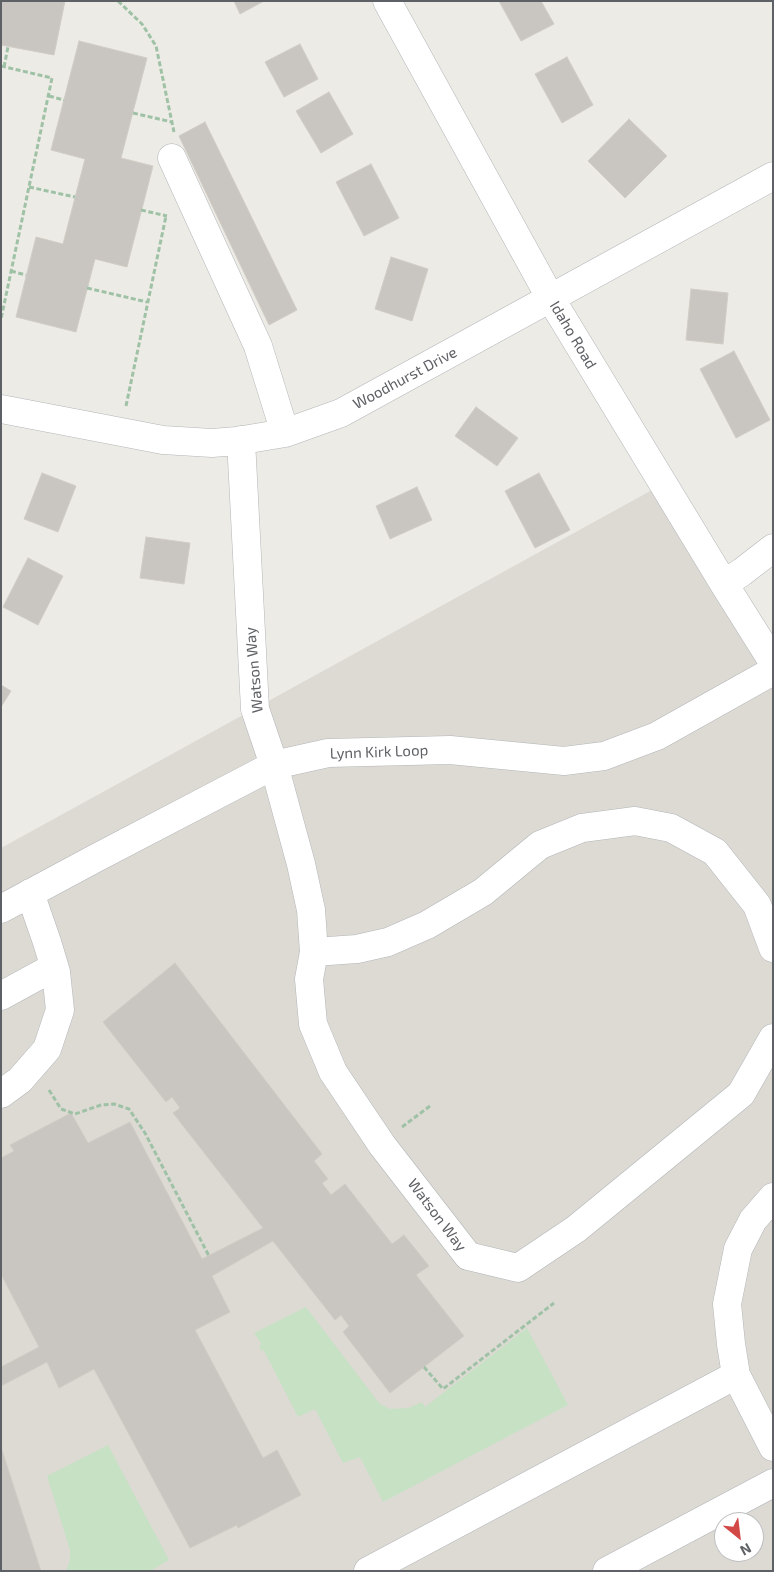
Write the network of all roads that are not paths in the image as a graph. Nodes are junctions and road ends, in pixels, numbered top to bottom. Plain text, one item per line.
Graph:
1 (387, 1) edge
2 (172, 158) road end
3 (773, 176) edge
4 (551, 298) junction
5 (1, 408) edge
6 (284, 434) junction
7 (241, 440) junction
8 (773, 548) edge
9 (724, 584) junction
10 (773, 662) edge
11 (773, 671) edge
12 (274, 765) junction
13 (30, 893) junction
14 (1, 909) edge
15 (773, 948) edge
16 (314, 952) junction
17 (54, 967) junction
18 (1, 996) edge
19 (773, 1038) edge
20 (1, 1094) edge
21 (773, 1197) edge
22 (736, 1375) junction
23 (773, 1447) edge
24 (773, 1483) edge
25 (368, 1571) edge
26 (607, 1571) edge

1 - 4 street, Idaho Road
2 - 6 street
3 - 4 street, Woodhurst Drive
4 - 6 street, Woodhurst Drive
4 - 9 street, Idaho Road
5 - 7 street, Woodhurst Drive
6 - 7 street, Woodhurst Drive
7 - 12 street, Watson Way
8 - 9 street
9 - 10 street, Idaho Road
11 - 12 street, Lynn Kirk Loop
12 - 13 street, Lynn Kirk Loop
12 - 16 street, Watson Way
13 - 14 street, Lynn Kirk Loop
13 - 17 street
15 - 16 street
16 - 19 street, Watson Way
17 - 18 street
17 - 20 street
21 - 22 street
22 - 23 street
22 - 25 street
24 - 26 street

